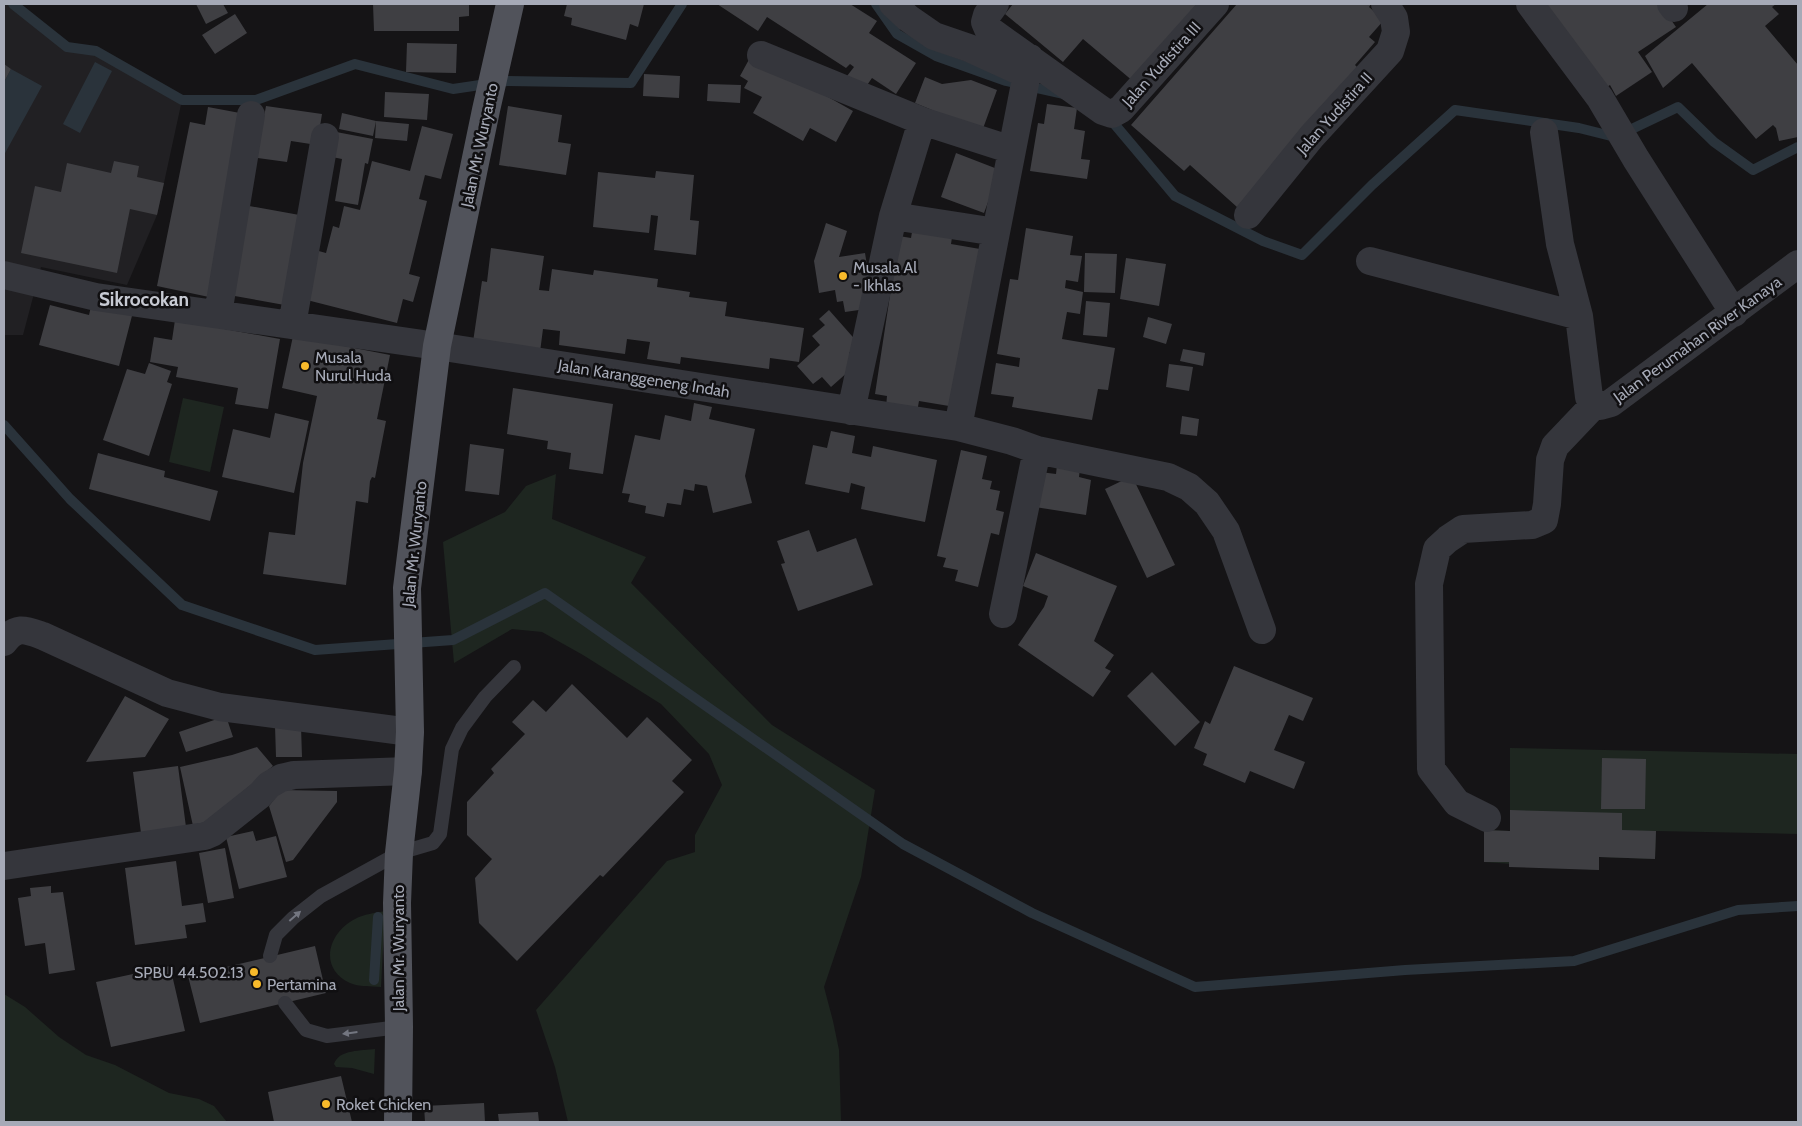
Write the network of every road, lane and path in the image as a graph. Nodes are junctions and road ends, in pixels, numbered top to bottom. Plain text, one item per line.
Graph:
1 (510, 4) edge
2 (893, 4) edge
3 (995, 4) edge
4 (1215, 4) edge
5 (1385, 4) edge
6 (1530, 4) edge
7 (761, 55) dead end
8 (1026, 76) junction
9 (251, 115) dead end
10 (922, 121) junction
11 (1544, 132) dead end
12 (325, 137) dead end
13 (1012, 150) junction
14 (1248, 215) dead end
15 (893, 216) junction
16 (996, 232) junction
17 (1370, 261) dead end
18 (1798, 264) edge
19 (4, 275) edge
20 (1734, 313) junction
21 (218, 314) junction
22 (1579, 316) junction
23 (292, 325) junction
24 (438, 346) junction
25 (1594, 405) junction
26 (851, 410) junction
27 (958, 427) junction
28 (1037, 450) junction
29 (1003, 614) dead end
30 (1262, 630) dead end
31 (4, 642) edge
32 (514, 666) dead end
33 (410, 720) junction
34 (408, 771) junction
35 (1487, 818) dead end
36 (398, 853) junction
37 (4, 866) edge
38 (270, 956) dead end
39 (285, 1003) dead end
40 (399, 1026) junction
41 (398, 1122) edge

1 - 24 main road, Jalan Mr. Wuryanto
2 - 8 street
3 - 8 street
4 - 8 street, Jalan Yudistira III
5 - 14 street, Jalan Yudistira II
6 - 20 street
7 - 10 street
8 - 13 street
9 - 21 street
10 - 13 street
10 - 15 street
11 - 22 street, Jalan Perumahan River Kanaya
12 - 23 street
13 - 16 street
15 - 16 street
15 - 26 street
16 - 27 street
17 - 22 street
18 - 20 street, Jalan Perumahan River Kanaya
19 - 21 street, Jalan Karanggeneng Indah
20 - 25 street, Jalan Perumahan River Kanaya
21 - 23 street, Jalan Karanggeneng Indah
22 - 25 street, Jalan Perumahan River Kanaya
23 - 24 street, Jalan Karanggeneng Indah
24 - 26 street, Jalan Karanggeneng Indah
24 - 33 main road, Jalan Mr. Wuryanto
25 - 35 street
26 - 27 street, Jalan Karanggeneng Indah
27 - 28 street, Jalan Karanggeneng Indah
28 - 29 street
28 - 30 street, Jalan Karanggeneng Indah
31 - 33 street
32 - 36 lane
33 - 34 main road, Jalan Mr. Wuryanto
34 - 36 main road, Jalan Mr. Wuryanto
34 - 37 street
38 -> 36 lane
36 - 40 main road, Jalan Mr. Wuryanto
40 -> 39 lane
40 - 41 main road, Jalan Mr. Wuryanto

